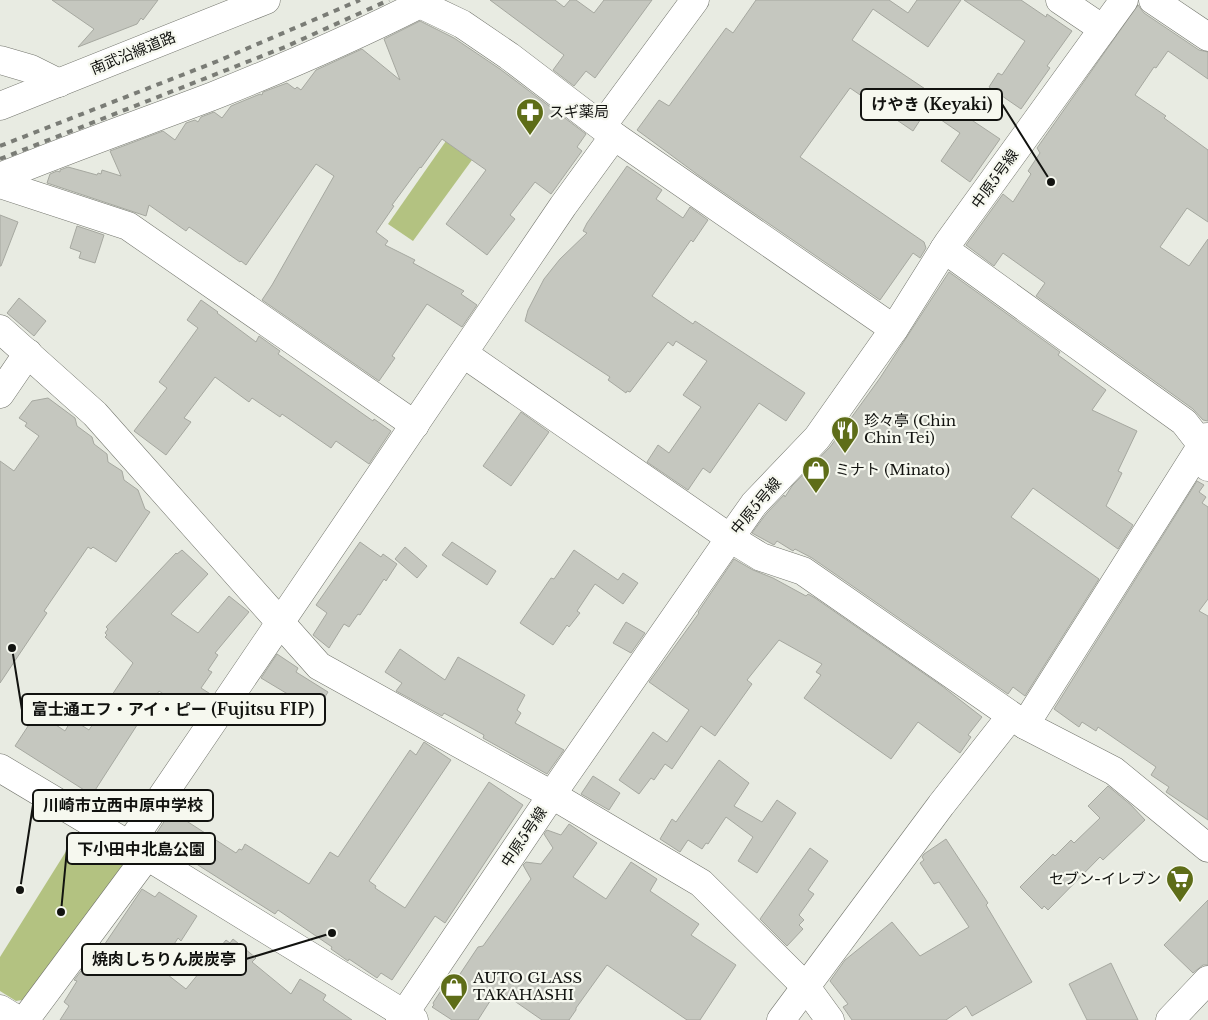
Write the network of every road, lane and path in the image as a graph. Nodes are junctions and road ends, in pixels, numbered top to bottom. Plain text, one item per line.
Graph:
1 (266, 0) edge
2 (695, 0) edge
3 (1060, 0) edge
4 (1124, 0) edge
5 (1152, 0) edge
6 (420, 2) edge
7 (1103, 29) junction
8 (1208, 37) edge
9 (0, 60) edge
10 (59, 84) junction
11 (0, 106) edge
12 (608, 131) junction
13 (0, 176) edge
14 (0, 184) edge
15 (944, 249) junction
16 (0, 329) edge
17 (894, 330) junction
18 (28, 353) junction
19 (464, 354) junction
20 (0, 394) edge
21 (415, 425) junction
22 (1206, 449) edge
23 (730, 538) junction
24 (281, 621) junction
25 (1018, 720) junction
26 (0, 768) edge
27 (552, 795) junction
28 (1208, 848) edge
29 (138, 850) junction
30 (1208, 980) edge
31 (806, 987) junction
32 (0, 1009) edge
33 (406, 1018) edge
34 (18, 1020) edge
35 (25, 1020) edge
36 (781, 1020) edge
37 (830, 1020) edge
38 (1170, 1020) edge

1 - 10 street, 南武沿線道路
2 - 12 street
3 - 7 street
4 - 7 street, 中原5号線
5 - 8 street
6 - 12 street
6 - 13 street
7 - 15 street, 中原5号線
9 - 10 street
10 - 11 street, 南武沿線道路
12 - 17 street
12 - 19 street
14 - 21 street
15 - 17 street, 中原5号線
15 - 22 street
16 - 18 street
17 - 23 street, 中原5号線
18 - 20 street
18 - 24 street
19 - 21 street
19 - 23 street
21 - 24 street
22 - 25 street
23 - 25 street
23 - 27 street, 中原5号線
24 - 27 street
24 - 29 street
25 - 28 street
25 - 31 street
26 - 29 street
27 - 31 street
27 - 33 street, 中原5号線
29 - 33 street
29 - 35 street
30 - 38 street
31 - 36 street
31 - 37 street
32 - 34 street

